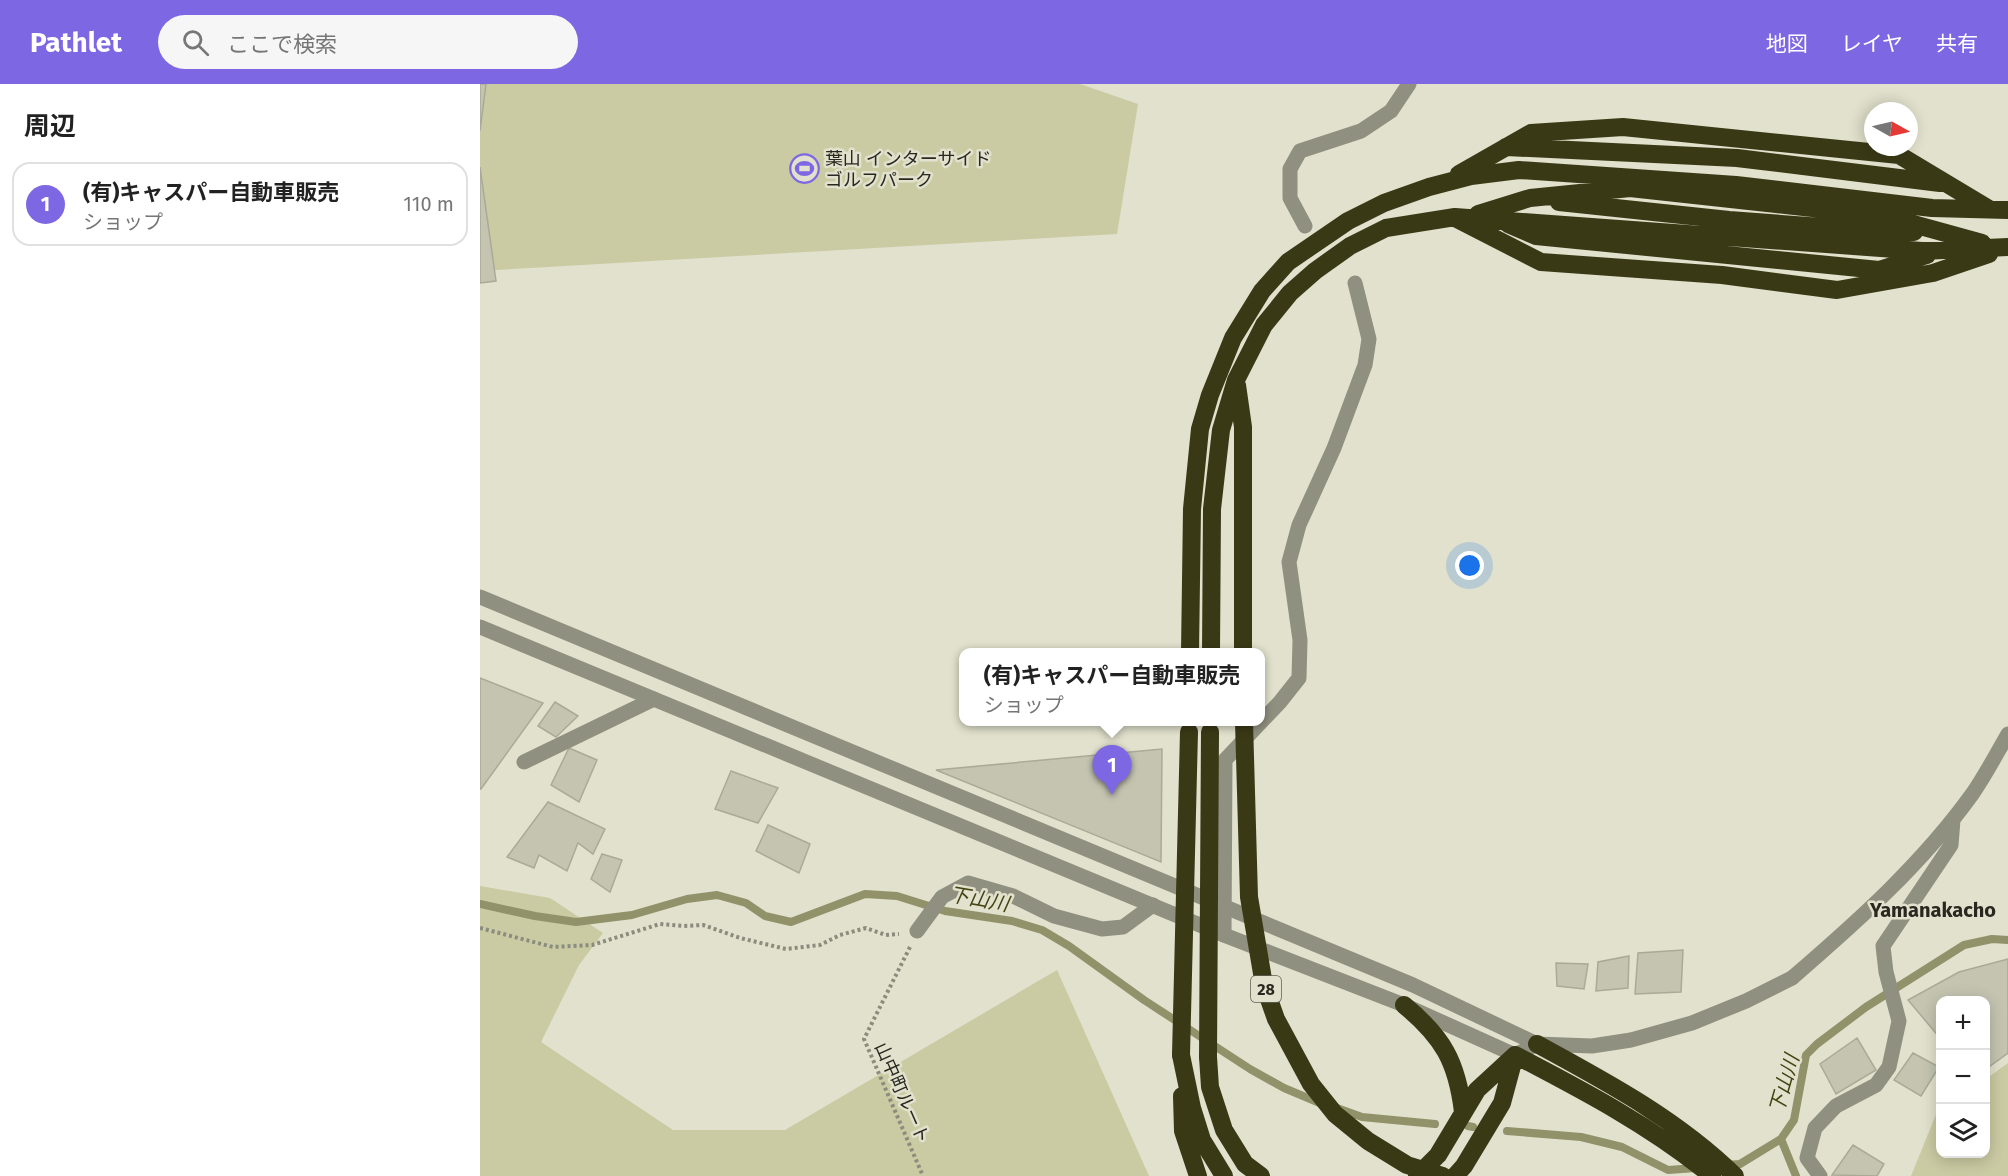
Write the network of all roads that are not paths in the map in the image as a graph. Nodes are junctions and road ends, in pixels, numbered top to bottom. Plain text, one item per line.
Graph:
1 (1409, 84) edge
2 (1506, 147) junction
3 (1442, 184) junction
4 (1947, 184) junction
5 (1999, 210) edge
6 (1460, 217) junction
7 (1305, 226) dead end
8 (1944, 241) junction
9 (2006, 248) edge
10 (1355, 284) dead end
11 (1236, 380) junction
12 (480, 597) edge
13 (480, 627) edge
14 (1190, 648) edge
15 (1211, 648) edge
16 (1243, 648) edge
17 (654, 699) junction
18 (1265, 718) edge
19 (1244, 726) edge
20 (1257, 726) edge
21 (1189, 727) edge
22 (1210, 727) edge
23 (2008, 734) edge
24 (524, 762) dead end
25 (1953, 820) junction
26 (1153, 905) junction
27 (1224, 907) junction
28 (919, 928) road end
29 (1224, 935) junction
30 (1404, 1005) junction
31 (1537, 1044) junction
32 (1181, 1055) junction
33 (1515, 1055) junction
34 (1463, 1112) junction
35 (1198, 1176) edge
36 (1224, 1176) edge
37 (1261, 1176) edge
38 (1417, 1176) edge
39 (1443, 1176) edge
40 (1455, 1176) edge
41 (1712, 1176) edge
42 (1735, 1176) edge
43 (1820, 1176) edge

1 - 7 street
2 - 3 highway
2 - 4 highway
2 - 4 highway
3 - 5 highway
3 - 14 highway
4 - 5 highway
6 - 8 highway
6 - 8 highway
6 - 9 highway
6 - 11 highway
8 - 9 highway
10 - 18 street
11 - 15 highway
11 - 16 highway
12 - 27 street
13 - 17 street
17 - 24 street
17 - 26 street
19 - 39 highway, 28, bridge
20 - 27 street
21 - 32 highway, bridge
22 - 37 highway, bridge
23 - 25 street
25 - 31 street
25 - 43 street
26 - 28 street
26 - 29 street
27 - 29 street
27 - 31 street
29 - 30 street
30 - 33 street
30 - 34 highway
31 - 33 street
31 - 42 highway
32 - 35 highway
32 - 36 highway
33 - 34 highway
33 - 40 highway
33 - 41 highway
34 - 38 highway

